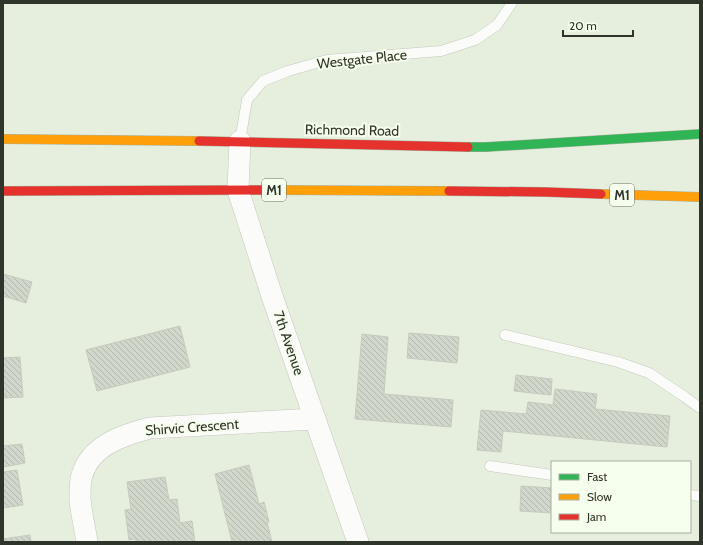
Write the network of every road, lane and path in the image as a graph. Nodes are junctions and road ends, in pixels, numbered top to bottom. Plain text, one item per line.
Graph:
1 (512, 3) edge
2 (700, 134) edge
3 (3, 140) edge
4 (240, 141) junction
5 (238, 190) junction
6 (3, 191) edge
7 (700, 197) edge
8 (505, 335) dead end
9 (700, 408) edge
10 (315, 419) junction
11 (490, 466) dead end
12 (551, 475) edge
13 (87, 542) edge
14 (358, 542) edge

1 - 4 lane, Westgate Place
2 - 4 highway, Richmond Road
3 - 4 highway, Richmond Road
4 - 5 street, 7th Avenue
5 - 6 highway, M1
5 - 7 highway, M1
5 - 10 street, 7th Avenue
8 - 9 lane
10 - 13 street, Shirvic Crescent
10 - 14 street, 7th Avenue
11 - 12 lane

